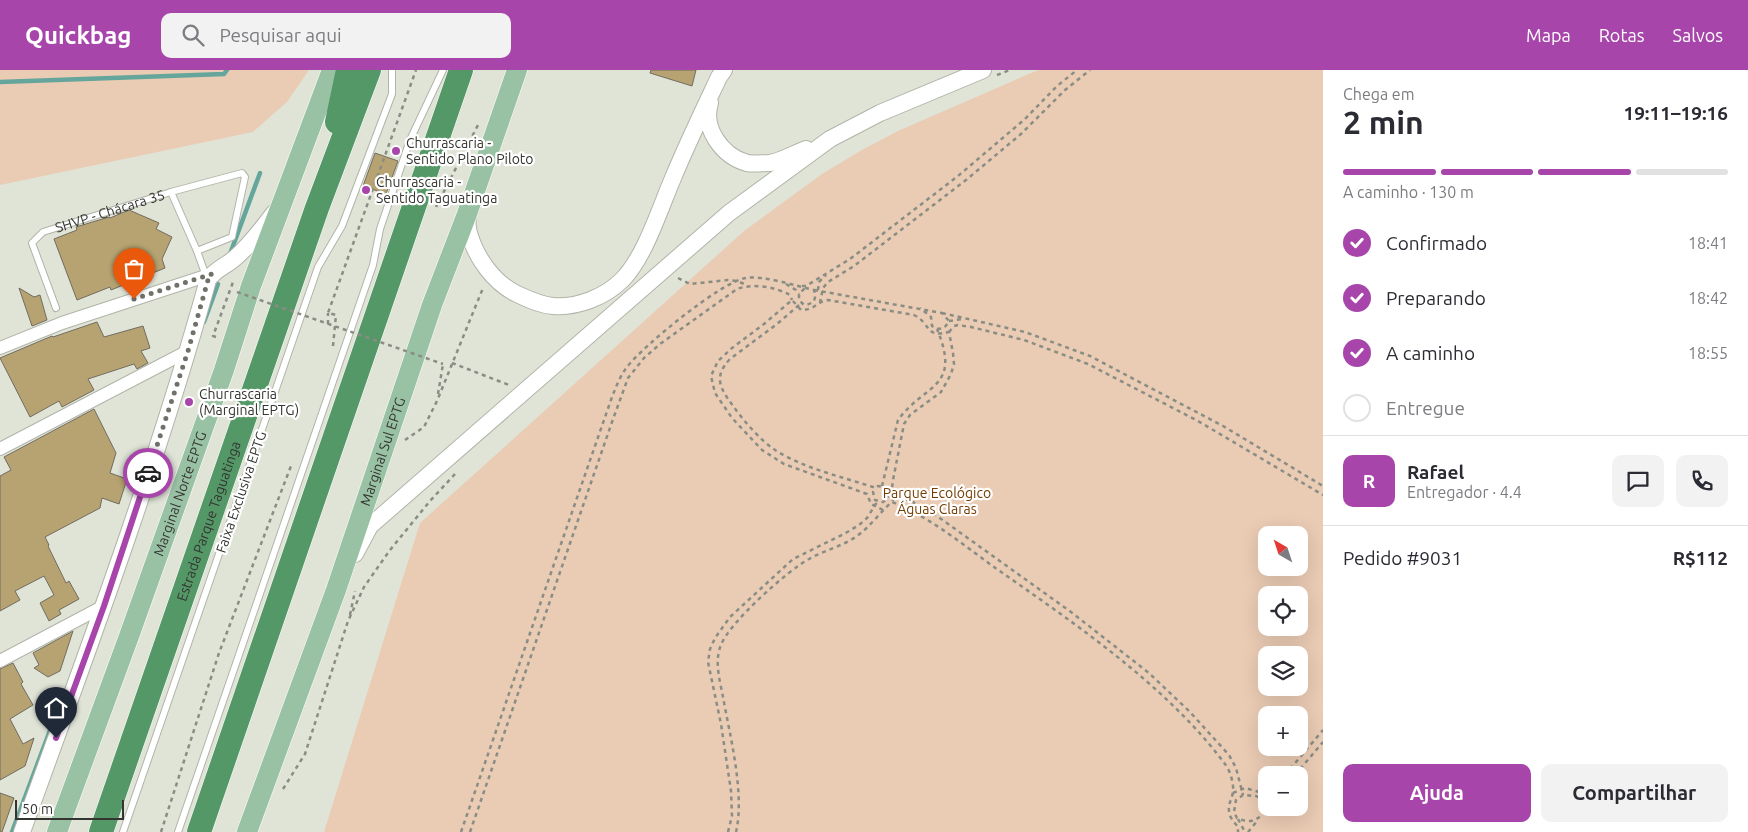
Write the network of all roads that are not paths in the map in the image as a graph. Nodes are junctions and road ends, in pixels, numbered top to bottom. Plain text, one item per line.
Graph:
1 (332, 70) edge
2 (348, 70) edge
3 (370, 70) edge
4 (392, 70) edge
5 (443, 70) edge
6 (461, 70) edge
7 (517, 70) edge
8 (719, 72) edge
9 (988, 74) edge
10 (830, 139) junction
11 (171, 192) junction
12 (285, 199) junction
13 (317, 208) junction
14 (467, 214) junction
15 (198, 251) junction
16 (208, 277) junction
17 (56, 308) dead end
18 (0, 348) edge
19 (188, 351) junction
20 (0, 449) edge
21 (336, 590) junction
22 (104, 606) junction
23 (0, 661) edge
24 (22, 832) edge
25 (57, 832) edge
26 (101, 832) edge
27 (123, 832) edge
28 (178, 832) edge
29 (199, 832) edge
30 (247, 832) edge

1 - 12 main road, Marginal Norte EPTG
2 - 13 highway
3 - 13 highway, Estrada Parque Taguatinga
4 - 27 lane, Faixa Exclusiva EPTG
5 - 28 lane
6 - 29 highway
7 - 14 main road, Marginal Sul EPTG
8 - 10 street
8 - 14 street
9 - 10 street
10 - 21 street
11 - 15 lane, SHVP - Chácara 35
11 - 15 lane
11 - 17 lane, SHVP - Chácara 35
12 - 16 street
12 - 25 main road, Marginal Norte EPTG
13 - 26 highway, Estrada Parque Taguatinga
14 - 21 main road, Marginal Sul EPTG
15 - 16 lane, SHVP - Chácara 35
16 - 18 street
16 - 19 street
19 - 20 street
19 - 22 street
21 - 30 main road, Marginal Sul EPTG
22 - 23 street
22 - 24 street

